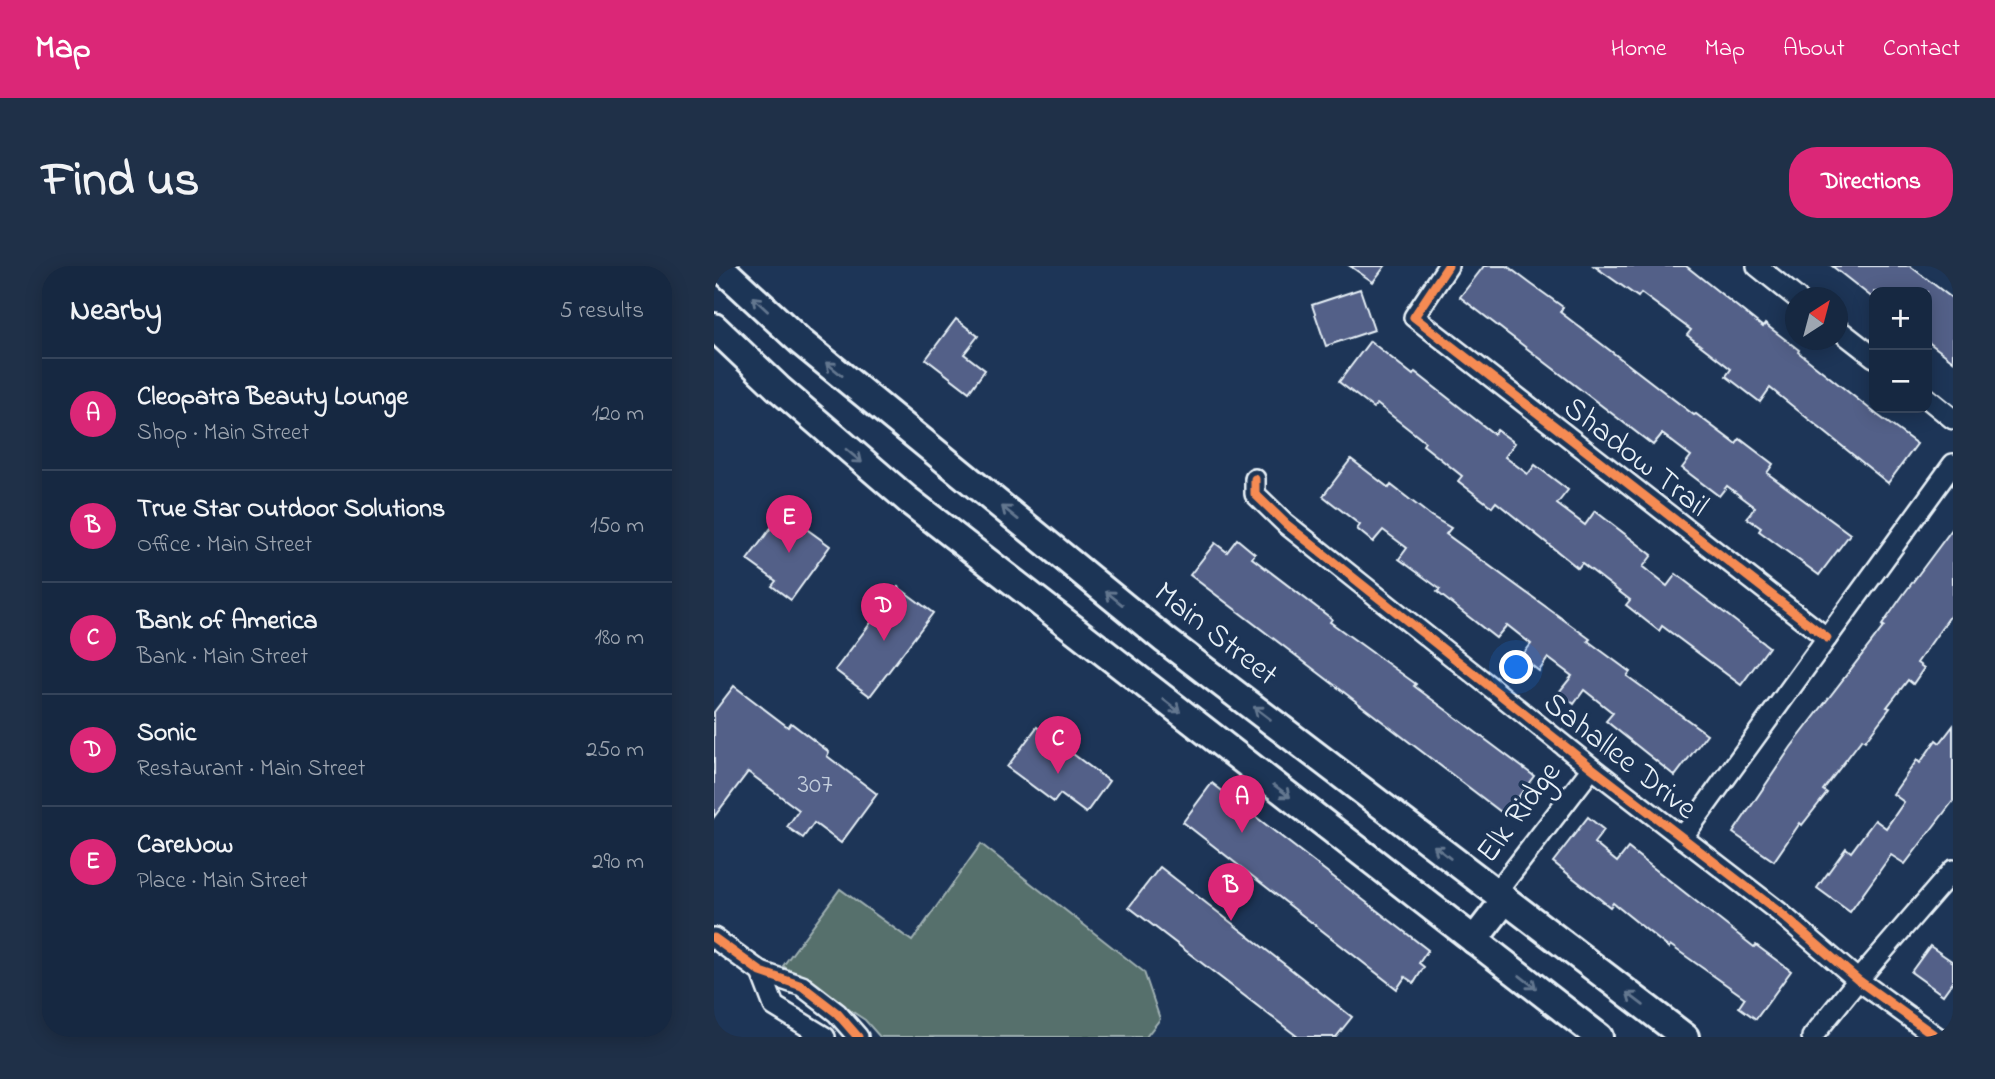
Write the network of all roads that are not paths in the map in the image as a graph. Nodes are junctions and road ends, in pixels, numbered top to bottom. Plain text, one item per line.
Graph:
1 (719, 266) edge
2 (1448, 266) edge
3 (1756, 266) edge
4 (1785, 289) edge
5 (714, 327) edge
6 (1848, 337) edge
7 (1869, 353) edge
8 (1932, 402) edge
9 (1953, 419) edge
10 (1953, 464) edge
11 (1255, 479) dead end
12 (1827, 638) junction
13 (1591, 768) junction
14 (1682, 838) junction
15 (1953, 870) edge
16 (1500, 896) junction
17 (714, 938) edge
18 (1474, 940) junction
19 (761, 972) junction
20 (1858, 979) junction
21 (825, 1037) edge
22 (858, 1037) edge
23 (1599, 1037) edge
24 (1685, 1037) edge
25 (1812, 1037) edge
26 (1937, 1037) edge

16 -> 1 main road, Main Street
2 - 12 street, Shadow Trail
3 - 4 street
5 -> 18 main road
6 - 7 street
8 - 9 street
10 - 12 street
11 - 13 street, Sahallee Drive
12 - 14 street
13 - 14 street, Sahallee Drive
13 - 16 street, Elk Ridge
14 - 20 street, Sahallee Drive
15 - 20 street
16 - 18 main road
24 -> 16 main road, Main Street
17 - 19 street
18 -> 23 main road
19 - 21 street
19 - 22 street
20 - 25 street
20 - 26 street, Sahallee Drive

